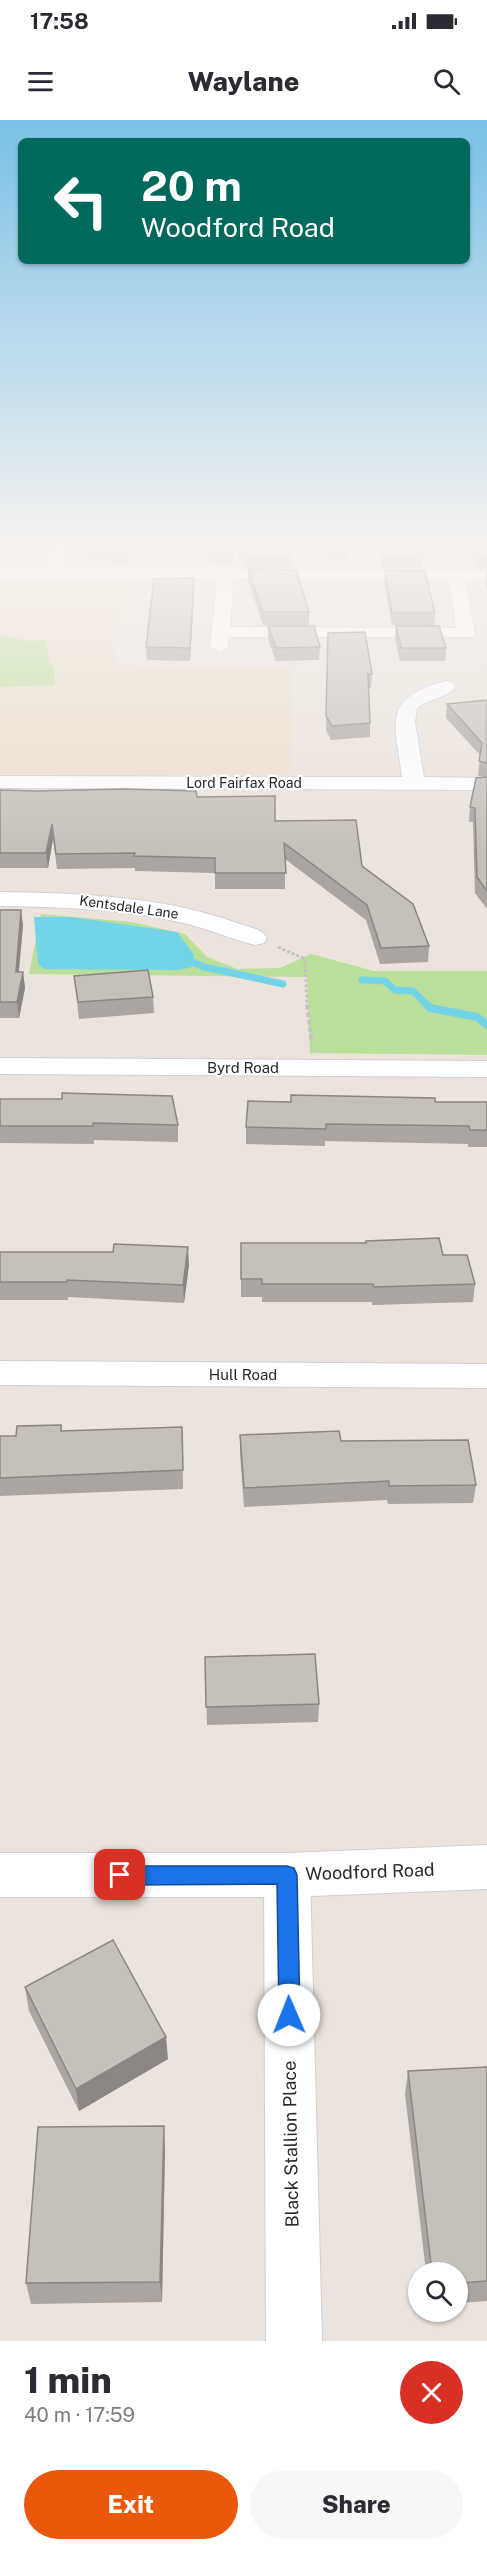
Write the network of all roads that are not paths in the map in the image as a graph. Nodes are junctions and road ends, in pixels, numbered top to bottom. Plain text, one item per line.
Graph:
1 (446, 687) dead end
2 (0, 782) edge
3 (414, 784) junction
4 (487, 784) edge
5 (0, 899) edge
6 (255, 938) road end
7 (0, 1066) edge
8 (487, 1069) edge
9 (0, 1373) edge
10 (487, 1376) edge
11 (487, 1867) edge
12 (0, 1875) edge
13 (287, 1875) junction
14 (294, 2341) edge

1 - 3 street
2 - 3 street, Lord Fairfax Road
3 - 4 street, Lord Fairfax Road
5 - 6 street, Kentsdale Lane
7 - 8 street, Byrd Road
9 - 10 street, Hull Road
11 - 13 street, Woodford Road
12 - 13 street, Woodford Road
13 - 14 street, Black Stallion Place

